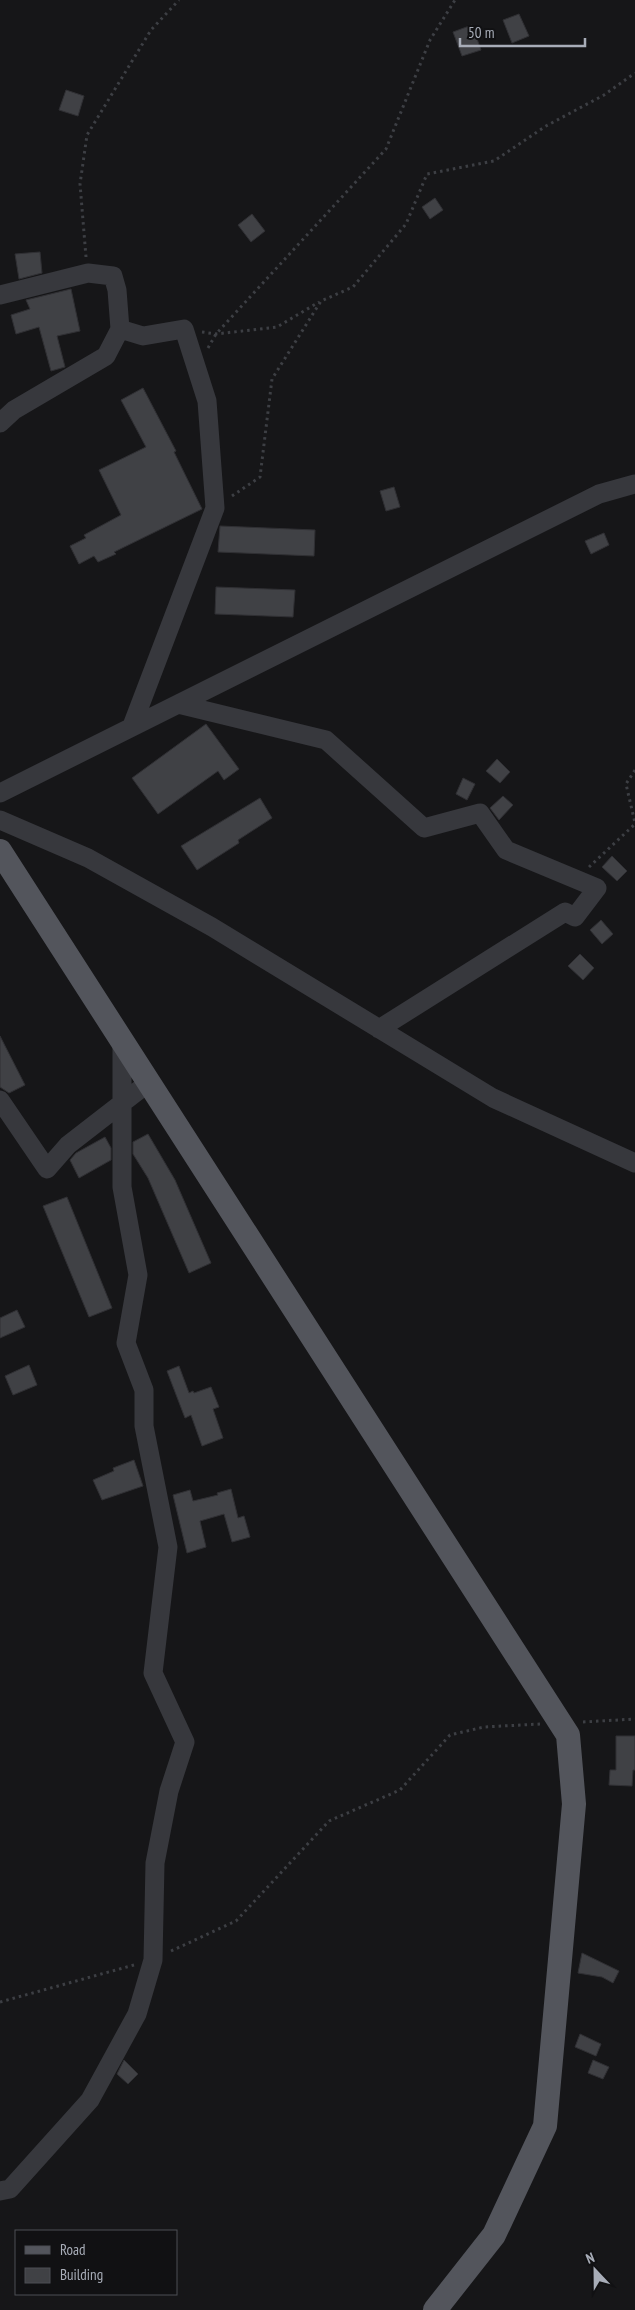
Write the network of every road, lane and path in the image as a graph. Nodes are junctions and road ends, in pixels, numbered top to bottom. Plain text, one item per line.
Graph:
1 (179, 0) edge
2 (455, 0) edge
3 (635, 73) edge
4 (88, 273) junction
5 (0, 296) edge
6 (321, 301) junction
7 (120, 329) junction
8 (184, 329) junction
9 (216, 334) junction
10 (196, 369) junction
11 (0, 423) edge
12 (635, 484) edge
13 (215, 508) junction
14 (178, 704) junction
15 (132, 726) junction
16 (635, 770) edge
17 (0, 792) edge
18 (0, 820) edge
19 (635, 823) edge
20 (0, 851) edge
21 (576, 880) junction
22 (380, 1029) junction
23 (122, 1043) junction
24 (148, 1083) junction
25 (0, 1100) edge
26 (122, 1102) junction
27 (635, 1163) edge
28 (635, 1719) edge
29 (560, 1724) junction
30 (152, 1960) junction
31 (0, 2002) edge
32 (0, 2191) edge
33 (435, 2310) edge

1 - 4 path
2 - 9 path
3 - 6 path
4 - 5 street
4 - 7 street
6 - 9 path
6 - 13 path
7 - 8 street
7 - 11 street
8 - 9 path
8 - 10 street
9 - 10 path
10 - 13 street
12 - 14 street
13 - 15 street
14 - 15 street
14 - 21 street
15 - 17 street
16 - 19 path
18 - 22 street
19 - 21 path
20 - 23 main road
21 - 22 street
22 - 27 street
23 - 24 main road
23 - 26 street
24 - 26 street
24 - 29 main road
25 - 26 street
26 - 30 street
28 - 29 path
29 - 30 path
29 - 33 main road
30 - 31 path
30 - 32 street

